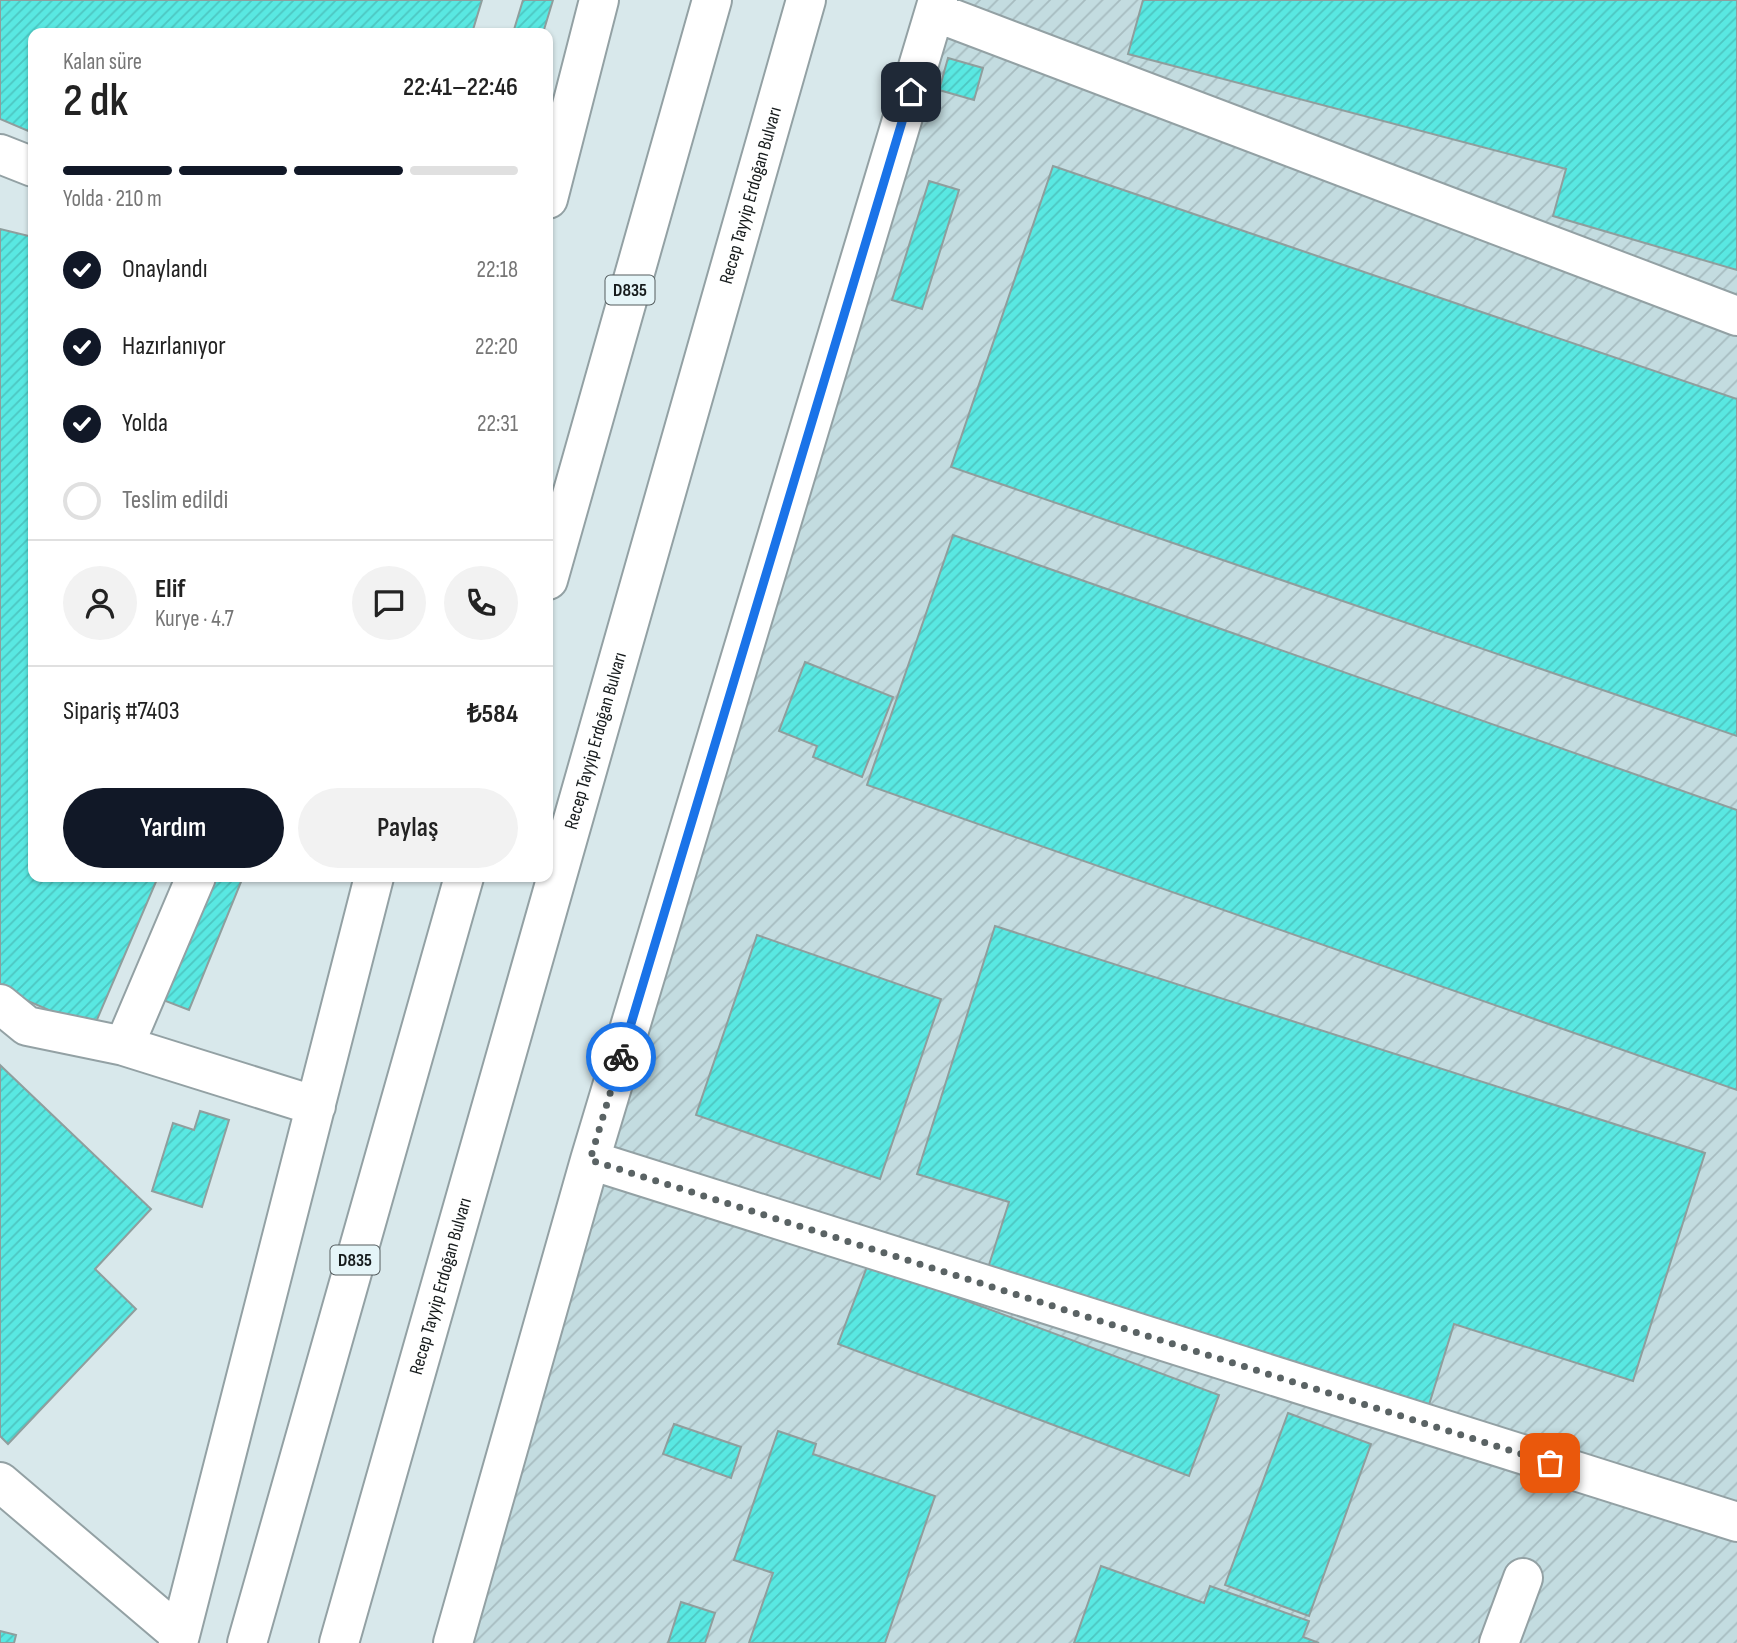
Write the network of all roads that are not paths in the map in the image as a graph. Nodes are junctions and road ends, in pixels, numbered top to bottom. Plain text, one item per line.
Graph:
1 (598, 0) edge
2 (712, 0) edge
3 (806, 0) edge
4 (937, 6) edge
5 (0, 153) edge
6 (28, 165) edge
7 (553, 179) edge
8 (1737, 316) edge
9 (553, 562) edge
10 (195, 882) edge
11 (373, 882) edge
12 (463, 882) edge
13 (0, 1004) edge
14 (124, 1046) junction
15 (316, 1106) junction
16 (590, 1160) junction
17 (0, 1482) edge
18 (1737, 1522) edge
19 (1523, 1578) dead end
20 (179, 1639) edge
21 (247, 1643) edge
22 (339, 1643) edge
23 (453, 1643) edge
24 (1499, 1643) edge

1 - 7 main road
2 - 9 main road, D835
3 - 22 main road, Recep Tayyip Erdoğan Bulvarı
4 - 8 main road
4 - 16 main road
5 - 6 main road
10 - 14 main road
11 - 15 main road
12 - 21 main road, D835
13 - 14 main road
14 - 15 main road
15 - 20 main road
16 - 18 main road
16 - 23 main road
17 - 20 main road
19 - 24 main road

